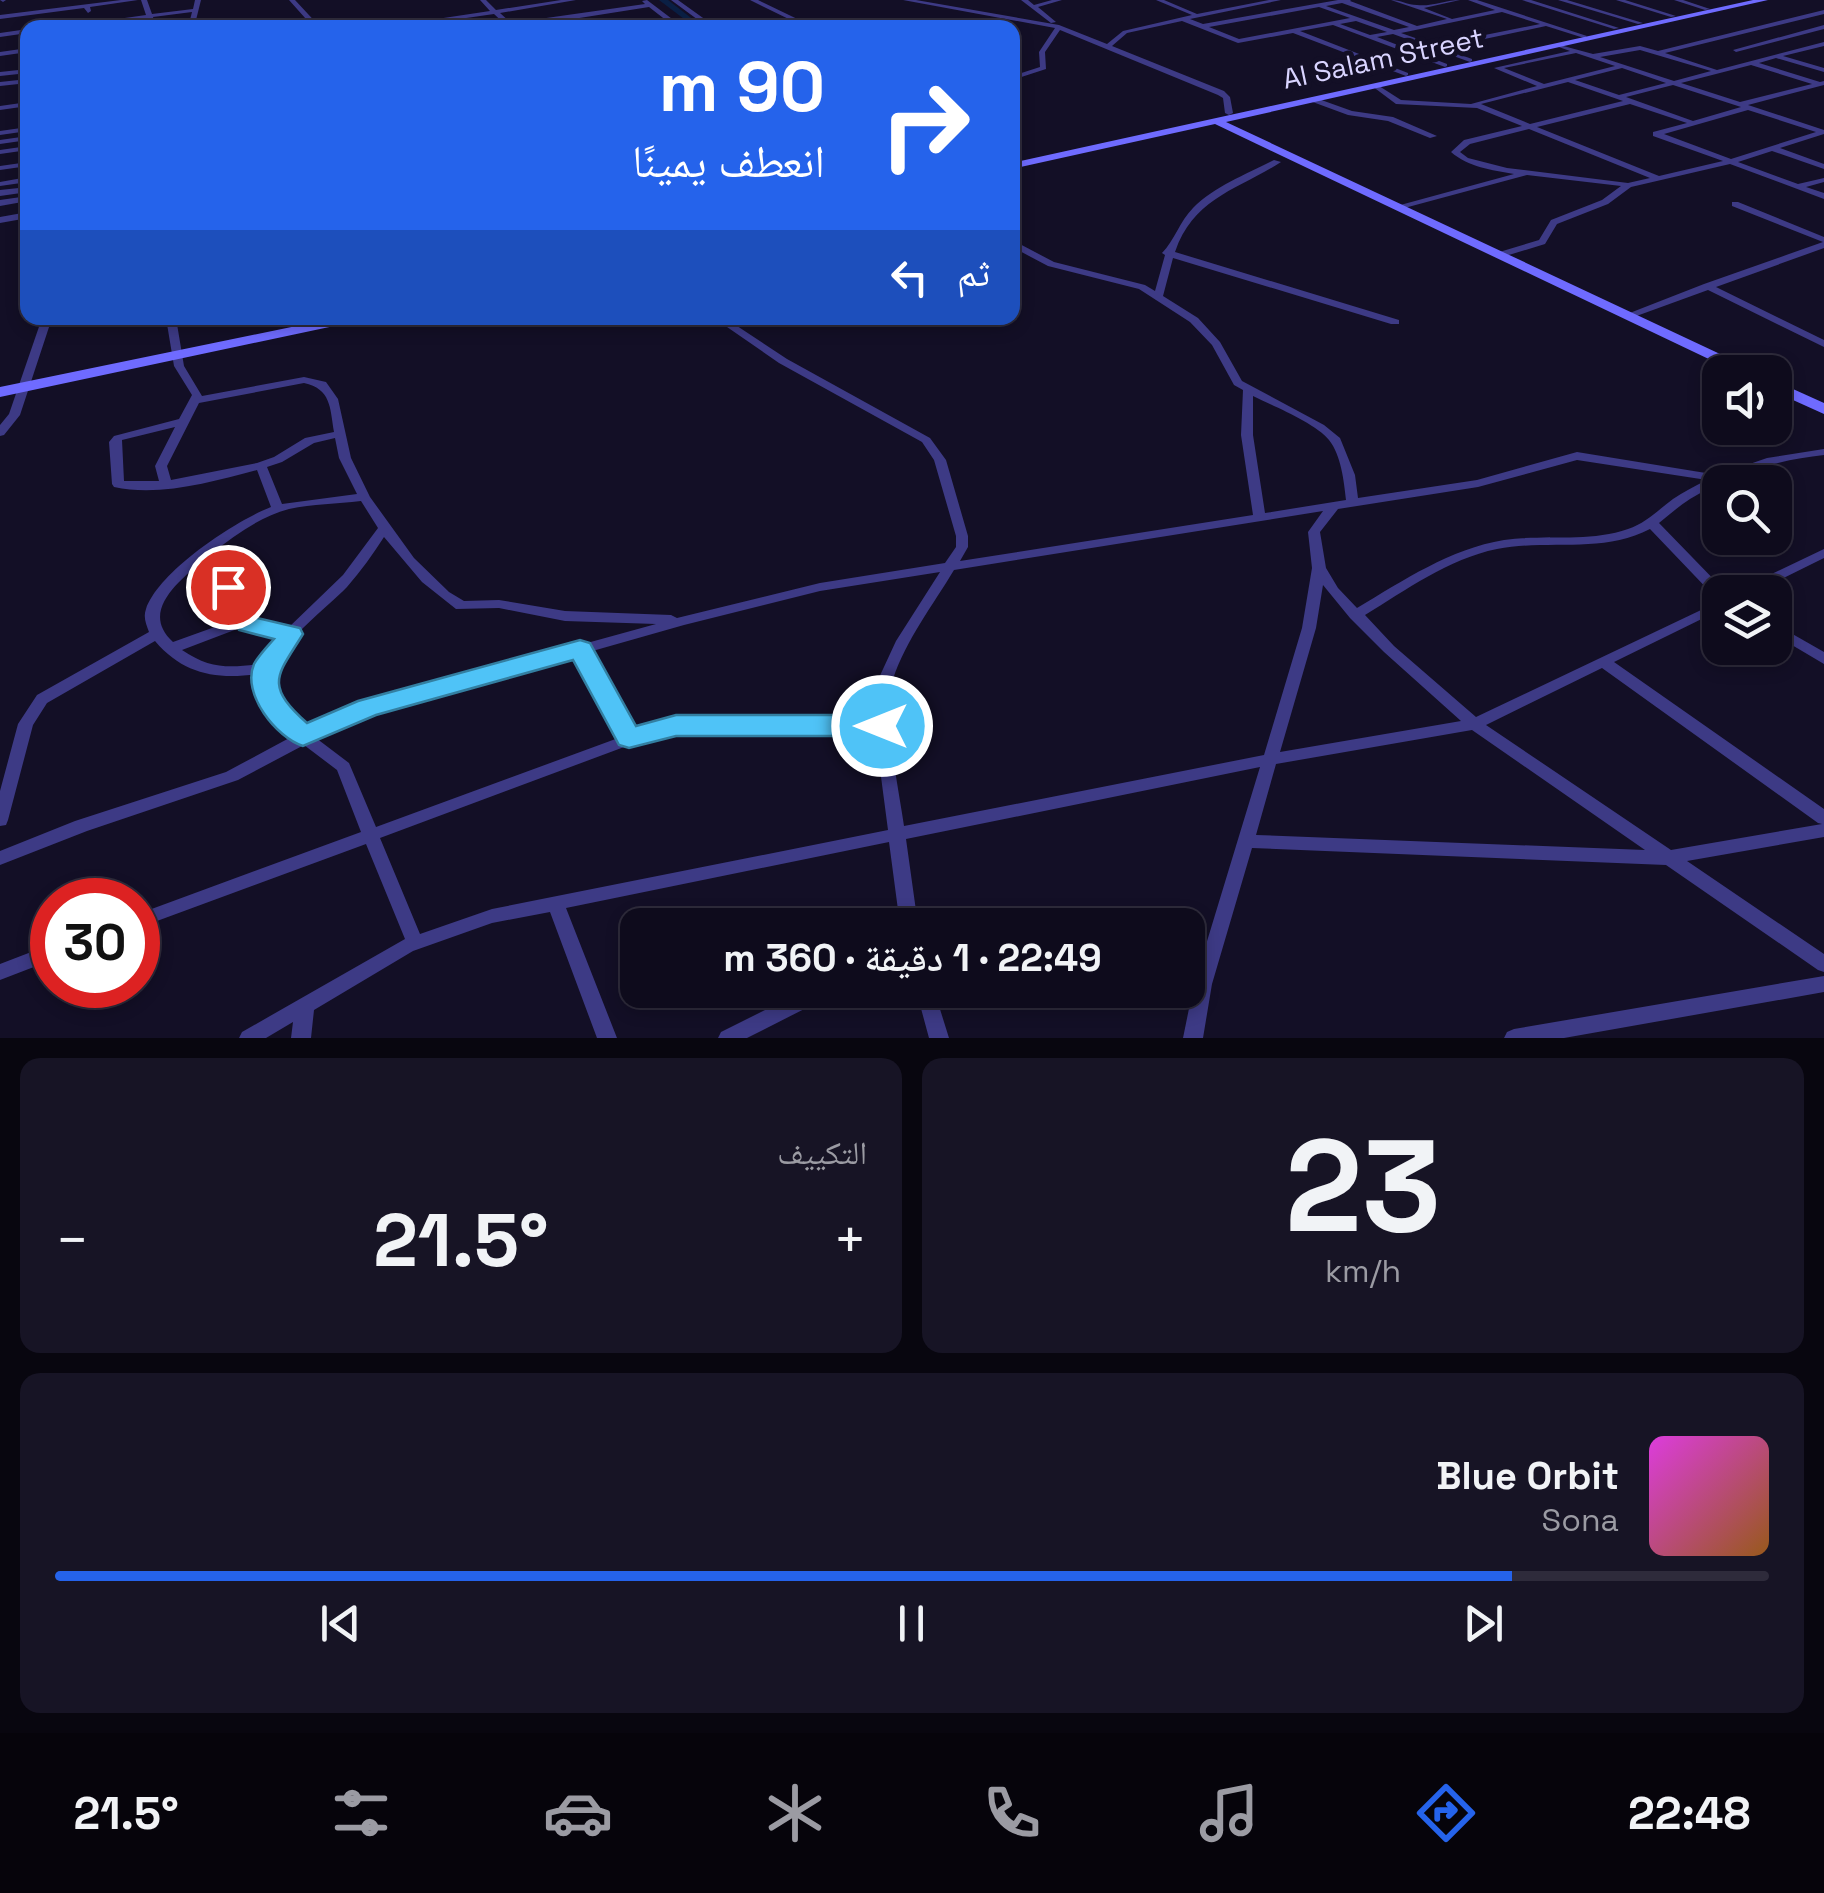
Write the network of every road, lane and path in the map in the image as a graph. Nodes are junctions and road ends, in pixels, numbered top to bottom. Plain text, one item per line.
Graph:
1 (135, 0) edge
2 (144, 0) edge
3 (198, 0) edge
4 (292, 0) edge
5 (482, 0) edge
6 (570, 0) edge
7 (674, 0) edge
8 (753, 0) edge
9 (906, 0) edge
10 (1024, 0) edge
11 (1059, 0) edge
12 (1161, 0) edge
13 (1278, 0) edge
14 (1345, 0) edge
15 (1394, 0) edge
16 (1457, 0) edge
17 (1471, 0) edge
18 (1524, 0) edge
19 (1562, 0) edge
20 (1619, 0) edge
21 (1677, 0) edge
22 (1746, 0) edge
23 (1764, 0) edge
24 (646, 3) edge
25 (1258, 4) junction
26 (1319, 5) junction
27 (87, 6) junction
28 (1032, 6) junction
29 (1417, 8) junction
30 (1707, 8) junction
31 (196, 10) junction
32 (1502, 10) junction
33 (495, 12) junction
34 (1280, 12) junction
35 (28, 13) junction
36 (1822, 13) edge
37 (1196, 15) junction
38 (151, 16) junction
39 (1673, 16) junction
40 (0, 17) edge
41 (564, 18) junction
42 (1181, 18) junction
43 (1356, 19) junction
44 (28, 20) edge
45 (91, 20) edge
46 (125, 20) edge
47 (152, 20) edge
48 (193, 20) edge
49 (311, 20) edge
50 (438, 20) edge
51 (505, 20) edge
52 (551, 20) edge
53 (567, 20) edge
54 (670, 20) edge
55 (703, 20) edge
56 (795, 20) edge
57 (1019, 20) edge
58 (1020, 20) edge
59 (1453, 20) junction
60 (1788, 22) junction
61 (1640, 23) junction
62 (1333, 24) junction
63 (1546, 24) junction
64 (1204, 26) junction
65 (1059, 27) junction
66 (1414, 28) junction
67 (1616, 28) junction
68 (1821, 30) edge
69 (1294, 31) junction
70 (1394, 32) junction
71 (1584, 36) junction
72 (1370, 38) junction
73 (1708, 41) junction
74 (1558, 45) junction
75 (1824, 46) edge
76 (1108, 47) junction
77 (1436, 47) junction
78 (1736, 50) junction
79 (1576, 51) junction
80 (1658, 53) junction
81 (1592, 56) junction
82 (1771, 57) junction
83 (1470, 60) junction
84 (1750, 63) junction
85 (1446, 65) junction
86 (1622, 66) junction
87 (1824, 70) edge
88 (1716, 71) junction
89 (1406, 74) junction
90 (1020, 76) edge
91 (1568, 80) junction
92 (1674, 82) junction
93 (1822, 84) edge
94 (1374, 85) junction
95 (1544, 86) junction
96 (1619, 97) junction
97 (1313, 99) junction
98 (1632, 102) junction
99 (1476, 106) junction
100 (1744, 106) junction
101 (1229, 114) junction
102 (1216, 121) junction
103 (1691, 122) junction
104 (1531, 128) junction
105 (1824, 132) edge
106 (1433, 136) dead end
107 (1772, 148) junction
108 (1020, 162) edge
109 (1020, 162) edge
110 (1277, 162) dead end
111 (1726, 163) junction
112 (1824, 167) edge
113 (1528, 172) junction
114 (1662, 180) junction
115 (1824, 180) edge
116 (1628, 186) junction
117 (1797, 187) junction
118 (1824, 196) edge
119 (1735, 204) dead end
120 (1397, 207) junction
121 (1824, 243) edge
122 (1020, 247) edge
123 (1167, 253) junction
124 (1499, 255) junction
125 (1707, 286) junction
126 (1159, 296) junction
127 (1627, 316) junction
128 (1395, 322) dead end
129 (45, 325) edge
130 (172, 325) edge
131 (300, 325) edge
132 (320, 325) edge
133 (728, 325) edge
134 (1824, 344) edge
135 (178, 354) junction
136 (1711, 355) edge
137 (23, 387) junction
138 (1248, 391) junction
139 (0, 392) edge
140 (1792, 394) edge
141 (196, 400) junction
142 (1824, 409) edge
143 (185, 421) junction
144 (0, 433) edge
145 (339, 434) junction
146 (1824, 452) edge
147 (1762, 465) edge
148 (261, 466) junction
149 (1702, 476) edge
150 (166, 484) junction
151 (1702, 488) edge
152 (363, 497) junction
153 (1343, 503) junction
154 (278, 508) junction
155 (1259, 516) junction
156 (1652, 524) junction
157 (384, 528) junction
158 (208, 552) junction
159 (1824, 553) edge
160 (953, 565) junction
161 (1319, 568) junction
162 (1702, 575) edge
163 (1779, 575) edge
164 (1702, 614) edge
165 (1356, 615) junction
166 (245, 621) junction
167 (683, 621) junction
168 (157, 633) junction
169 (291, 634) junction
170 (1792, 639) edge
171 (172, 648) junction
172 (580, 649) junction
173 (1824, 659) edge
174 (1605, 663) junction
175 (266, 668) junction
176 (1474, 724) junction
177 (882, 726) junction
178 (303, 736) junction
179 (629, 738) junction
180 (1271, 759) junction
181 (1824, 818) edge
182 (0, 820) edge
183 (1824, 830) edge
184 (898, 833) junction
185 (371, 834) junction
186 (1247, 841) junction
187 (0, 858) edge
188 (1666, 858) junction
189 (555, 902) junction
190 (907, 908) edge
191 (160, 913) edge
192 (415, 943) junction
193 (30, 960) edge
194 (1824, 964) edge
195 (0, 972) edge
196 (1824, 984) edge
197 (305, 1005) junction
198 (787, 1008) edge
199 (930, 1008) edge
200 (248, 1038) edge
201 (301, 1038) edge
202 (607, 1038) edge
203 (728, 1038) edge
204 (939, 1038) edge
205 (1192, 1038) edge
206 (1514, 1038) edge

1 - 27 street
2 - 38 street
3 - 31 street
4 - 49 street
5 - 33 street
6 - 33 street
7 - 55 street
8 - 56 street
9 - 57 street
10 - 28 street
11 - 28 street
12 - 37 street
13 - 25 street
14 - 26 street
14 - 66 street
15 - 29 street
16 - 29 street
17 - 32 street
18 - 67 street
19 - 61 street
20 - 39 street
21 - 30 street
22 - 30 main road, Al Salam Street
23 - 74 main road, Al Salam Street
24 - 41 street
24 - 54 street
25 - 34 street
25 - 37 street
26 - 34 street
26 - 43 street
27 - 35 street
27 - 45 street
28 - 65 street
29 - 59 street
30 - 39 main road, Al Salam Street
31 - 38 street
31 - 48 street
32 - 59 street
32 - 63 street
33 - 50 street
33 - 51 street
34 - 64 street
35 - 40 street
35 - 44 street
36 - 60 street
37 - 42 street
38 - 46 street
38 - 47 street
39 - 61 main road, Al Salam Street
41 - 52 street
41 - 53 street
42 - 64 street
42 - 76 street
43 - 62 street
43 - 70 street
58 - 65 street
59 - 66 street
60 - 68 street
60 - 73 street
61 - 67 main road, Al Salam Street
62 - 69 street
62 - 72 street
63 - 71 street
63 - 77 street
64 - 69 street
65 - 76 street
65 - 90 street
66 - 70 street
67 - 71 main road, Al Salam Street
68 - 78 street
69 - 89 street
70 - 72 street
70 - 77 street
71 - 83 main road, Al Salam Street
72 - 85 street
73 - 78 street
73 - 80 street
74 - 79 street
74 - 94 main road, Al Salam Street
75 - 82 street
76 - 101 street
77 - 83 street
78 - 82 street
79 - 81 street
79 - 95 street
80 - 81 street
80 - 88 street
81 - 86 street
82 - 84 street
82 - 87 street
83 - 85 main road, Al Salam Street
84 - 88 street
84 - 93 street
85 - 89 main road, Al Salam Street
86 - 91 street
86 - 92 street
88 - 92 street
89 - 101 main road, Al Salam Street
91 - 95 street
91 - 96 street
92 - 96 street
92 - 100 street
93 - 100 street
94 - 97 main road, Al Salam Street
94 - 99 street
95 - 99 street
96 - 98 street
97 - 102 main road, Al Salam Street
97 - 106 street
98 - 103 street
98 - 104 street
99 - 104 street
100 - 103 street
100 - 105 street
101 - 108 main road, Al Salam Street
102 - 109 main road, Al Salam Street
102 - 120 main road
103 - 111 street
104 - 113 street
104 - 114 street
105 - 107 street
107 - 111 street
107 - 112 street
110 - 123 street
111 - 114 street
111 - 117 street
113 - 116 street
113 - 120 street
114 - 116 street
115 - 117 street
116 - 124 street
117 - 118 street
119 - 121 street
120 - 124 main road
121 - 125 street
122 - 126 street
123 - 126 street
123 - 128 street
124 - 127 main road
125 - 127 street
125 - 134 street
126 - 138 street
127 - 136 main road
129 - 137 street
130 - 135 street
131 - 135 main road
132 - 135 main road
133 - 160 street
135 - 137 main road
135 - 141 street
137 - 139 main road
137 - 144 street
138 - 153 street
138 - 155 street
140 - 142 main road
141 - 143 street
141 - 145 street
143 - 150 street
143 - 150 street
145 - 148 street
145 - 152 street
146 - 147 street
148 - 150 street
148 - 154 street
149 - 153 street
151 - 156 street
152 - 154 street
152 - 157 street
153 - 155 street
153 - 161 street
154 - 158 street
155 - 160 street
156 - 162 street
156 - 165 street
157 - 167 street
157 - 169 street
158 - 166 street
158 - 168 street
159 - 163 street
160 - 167 street
160 - 177 street
161 - 165 street
161 - 180 street
164 - 174 street
165 - 176 street
166 - 169 street
166 - 171 street
167 - 172 street
168 - 171 street
168 - 182 street
169 - 175 street
170 - 173 street
171 - 175 street
172 - 178 street
172 - 179 street
174 - 176 street
174 - 181 street
175 - 178 street
176 - 180 street
176 - 188 street
177 - 179 street
177 - 184 street
178 - 185 street
178 - 187 street
179 - 185 street
180 - 184 street
180 - 186 street
183 - 188 street
184 - 189 street
184 - 190 street
185 - 191 street
185 - 192 street
186 - 188 street
186 - 205 street
188 - 194 street
189 - 192 street
189 - 202 street
192 - 197 street
193 - 195 street
196 - 206 street
197 - 200 street
197 - 201 street
198 - 203 street
199 - 204 street

